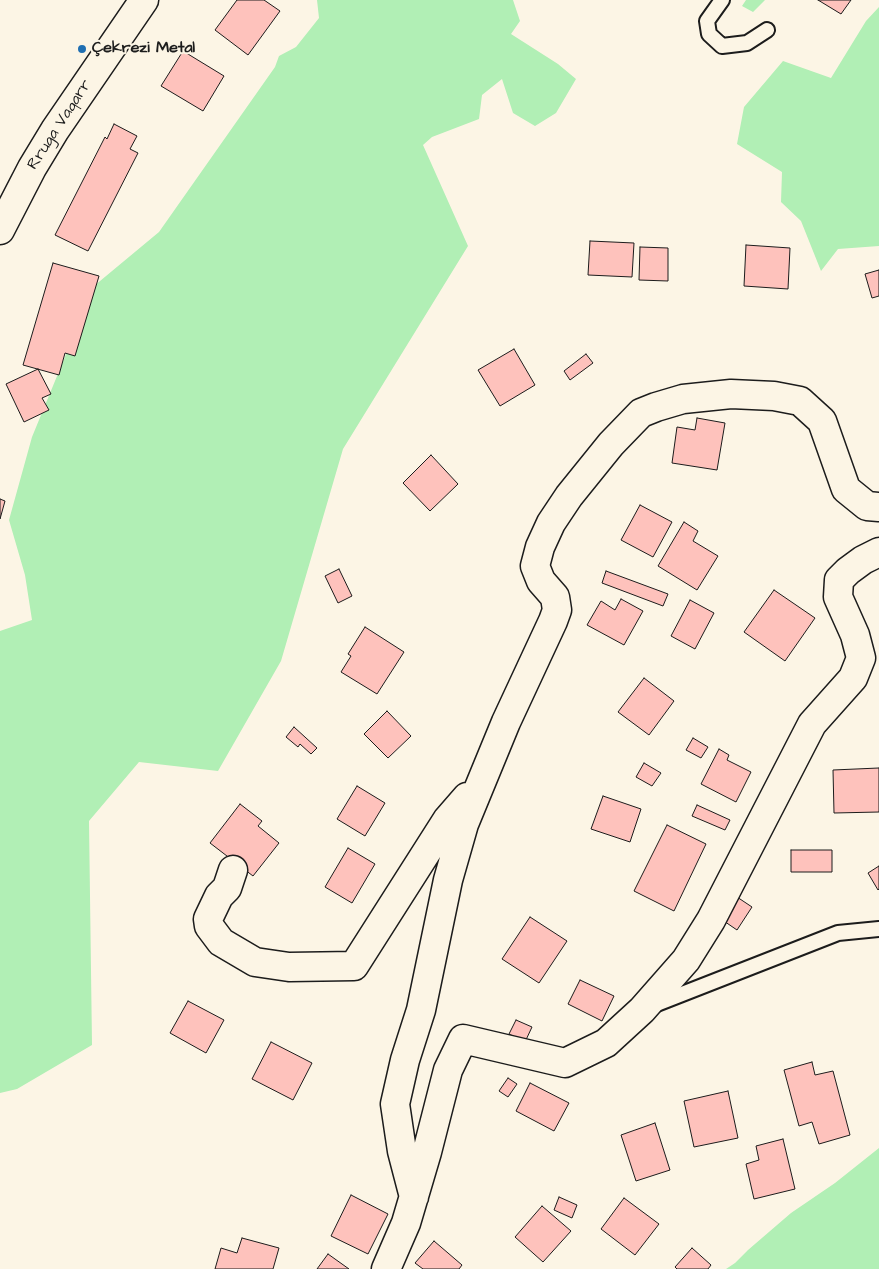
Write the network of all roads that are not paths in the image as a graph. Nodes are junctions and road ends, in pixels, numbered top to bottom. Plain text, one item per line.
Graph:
1 (144, 0) edge
2 (722, 0) edge
3 (767, 30) dead end
4 (4, 213) edge
5 (879, 507) edge
6 (879, 552) edge
7 (479, 784) junction
8 (233, 870) dead end
9 (879, 929) edge
10 (642, 1010) junction
11 (414, 1197) junction
12 (386, 1269) edge

1 - 4 street, Rruga Vaqarr
2 - 3 lane
5 - 7 street
6 - 10 street
7 - 8 street
7 - 11 street
9 - 10 lane
10 - 11 street
11 - 12 street

